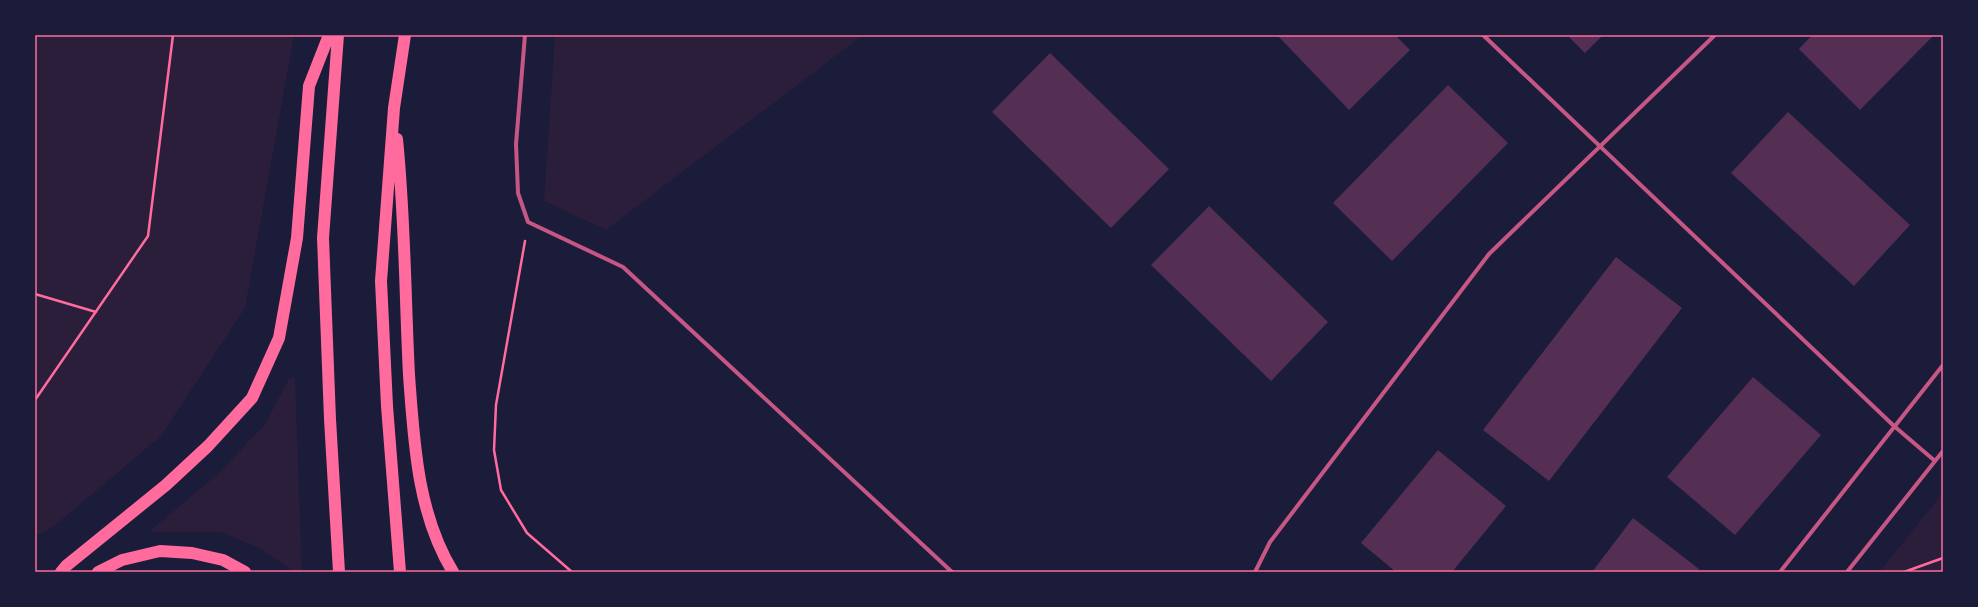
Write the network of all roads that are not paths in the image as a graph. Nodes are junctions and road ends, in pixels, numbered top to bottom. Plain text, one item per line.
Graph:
1 (329, 35) edge
2 (338, 35) edge
3 (405, 35) edge
4 (525, 35) edge
5 (1483, 35) edge
6 (1715, 35) edge
7 (394, 108) junction
8 (1600, 147) junction
9 (1943, 365) edge
10 (1894, 426) junction
11 (1943, 451) edge
12 (1935, 461) junction
13 (61, 572) edge
14 (98, 572) edge
15 (245, 572) edge
16 (339, 572) edge
17 (400, 572) edge
18 (453, 572) edge
19 (952, 572) edge
20 (1256, 572) edge
21 (1780, 572) edge
22 (1847, 572) edge

1 - 13 highway
2 - 16 highway
3 - 7 highway
4 - 19 street
5 - 8 street
6 - 8 street
7 - 17 highway
7 - 18 highway
8 - 10 street
8 - 20 street
9 - 10 street
10 - 12 street
10 - 21 street
11 - 12 street
12 - 22 street
14 - 15 highway

